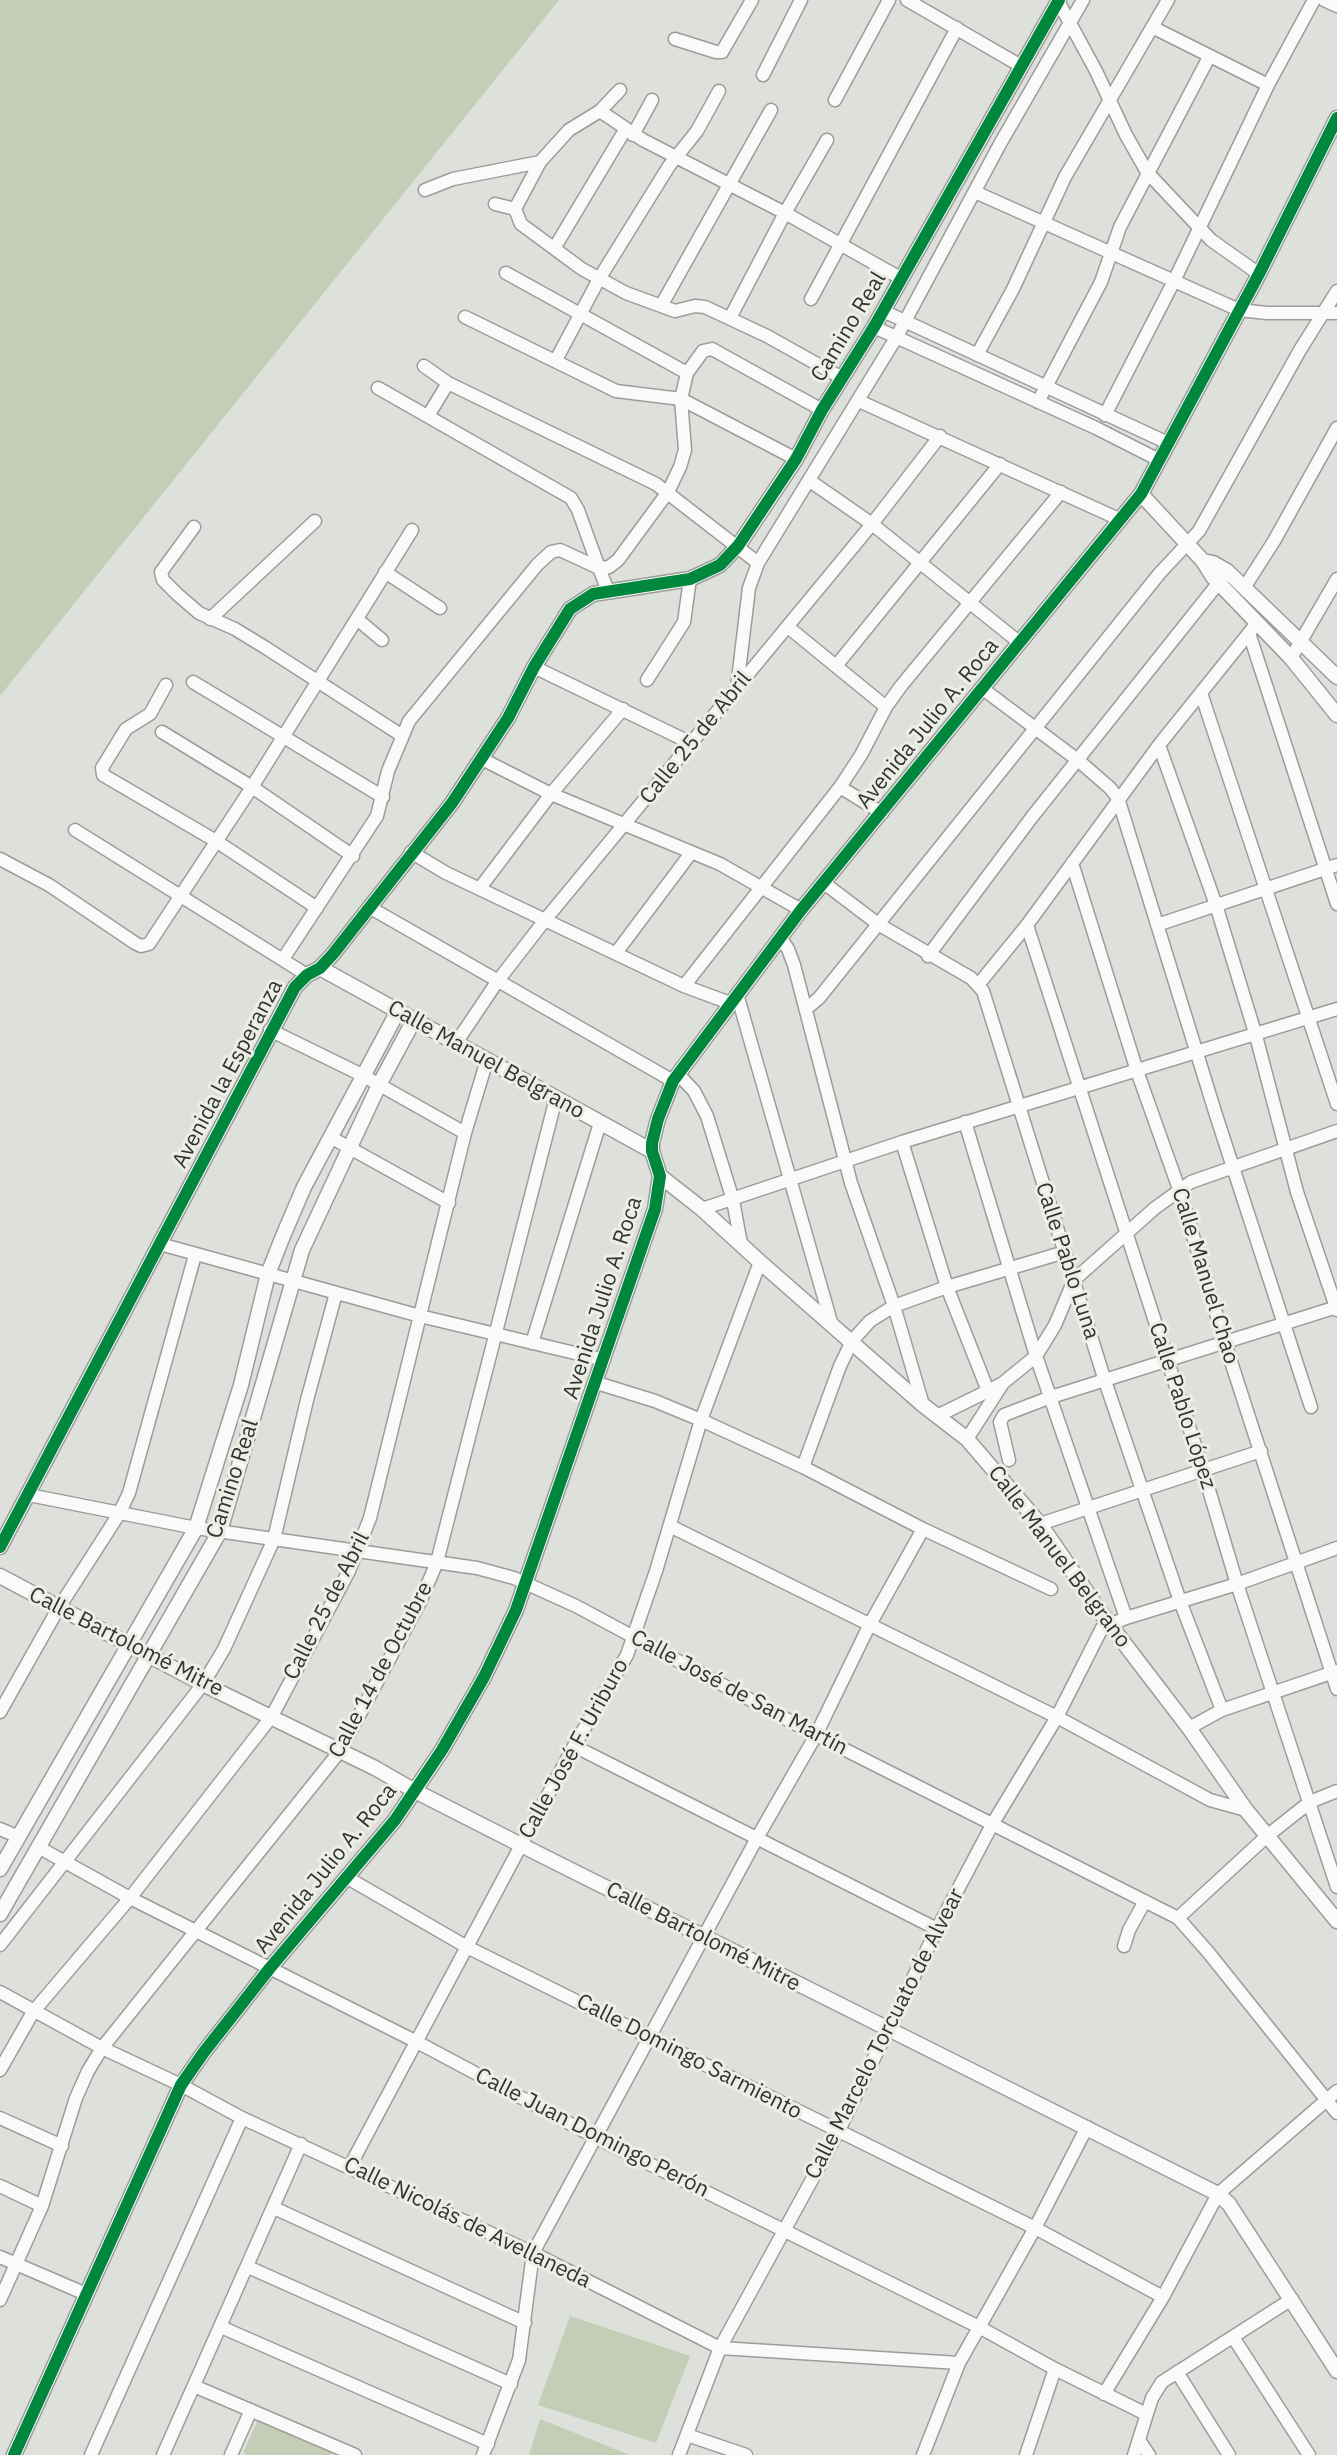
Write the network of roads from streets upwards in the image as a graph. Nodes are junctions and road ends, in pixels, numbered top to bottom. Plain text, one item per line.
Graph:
1 (752, 0) edge
2 (801, 0) edge
3 (889, 0) edge
4 (907, 0) edge
5 (1058, 0) edge
6 (1083, 0) edge
7 (1168, 0) edge
8 (1314, 0) edge
9 (1324, 0) edge
10 (1337, 6) edge
11 (1070, 23) junction
12 (1152, 27) junction
13 (957, 28) junction
14 (675, 39) dead end
15 (1209, 57) junction
16 (1021, 66) junction
17 (763, 75) dead end
18 (1268, 85) junction
19 (620, 90) dead end
20 (719, 91) dead end
21 (652, 100) dead end
22 (835, 100) dead end
23 (1110, 101) junction
24 (771, 110) dead end
25 (600, 111) junction
26 (1337, 118) edge
27 (629, 132) junction
28 (827, 140) dead end
29 (676, 157) junction
30 (540, 162) junction
31 (1147, 172) junction
32 (730, 184) junction
33 (425, 190) dead end
34 (975, 192) junction
35 (495, 204) dead end
36 (515, 209) junction
37 (785, 213) junction
38 (1043, 222) junction
39 (1200, 228) junction
40 (841, 245) junction
41 (555, 247) junction
42 (1111, 251) junction
43 (506, 273) dead end
44 (1259, 274) junction
45 (599, 279) junction
46 (902, 279) junction
47 (1174, 281) junction
48 (1337, 291) edge
49 (811, 299) dead end
50 (661, 306) junction
51 (1239, 310) junction
52 (883, 311) junction
53 (1331, 313) edge
54 (581, 316) junction
55 (465, 317) dead end
56 (730, 318) junction
57 (905, 321) junction
58 (874, 327) junction
59 (896, 338) junction
60 (977, 355) junction
61 (556, 360) junction
62 (424, 366) dead end
63 (687, 373) junction
64 (842, 378) junction
65 (448, 383) junction
66 (1046, 387) junction
67 (378, 388) dead end
68 (681, 399) junction
69 (859, 401) junction
70 (1038, 402) junction
71 (822, 410) junction
72 (1105, 415) junction
73 (428, 416) junction
74 (1337, 428) edge
75 (940, 436) junction
76 (1168, 443) junction
77 (796, 459) junction
78 (1159, 460) junction
79 (1000, 464) junction
80 (810, 481) junction
81 (668, 492) junction
82 (1061, 492) junction
83 (1141, 494) junction
84 (1121, 520) junction
85 (315, 521) dead end
86 (872, 524) junction
87 (194, 527) dead end
88 (412, 530) dead end
89 (1187, 543) junction
90 (738, 546) junction
91 (758, 563) junction
92 (921, 563) junction
93 (599, 568) junction
94 (385, 572) junction
95 (1223, 578) junction
96 (690, 579) junction
97 (1337, 579) edge
98 (1244, 588) junction
99 (608, 591) junction
100 (970, 603) junction
101 (440, 608) dead end
102 (210, 619) junction
103 (357, 619) junction
104 (788, 627) junction
105 (1253, 628) junction
106 (1300, 639) junction
107 (382, 640) dead end
108 (1020, 643) junction
109 (1291, 658) junction
110 (836, 666) junction
111 (534, 667) junction
112 (1337, 677) edge
113 (647, 680) dead end
114 (193, 682) dead end
115 (316, 682) junction
116 (166, 685) dead end
117 (737, 688) junction
118 (983, 689) junction
119 (1201, 693) junction
120 (886, 707) junction
121 (623, 709) junction
122 (1337, 715) edge
123 (1034, 727) junction
124 (162, 732) dead end
125 (401, 735) junction
126 (282, 738) junction
127 (693, 744) junction
128 (1159, 745) junction
129 (482, 759) junction
130 (1079, 761) junction
131 (252, 787) junction
132 (840, 787) junction
133 (551, 794) junction
134 (383, 797) junction
135 (1118, 798) junction
136 (882, 813) junction
137 (626, 824) junction
138 (75, 830) dead end
139 (216, 841) junction
140 (411, 852) junction
141 (691, 853) junction
142 (353, 856) junction
143 (0, 859) edge
144 (1072, 863) junction
145 (1331, 867) edge
146 (824, 883) junction
147 (761, 886) junction
148 (480, 888) junction
149 (1267, 890) junction
150 (180, 896) junction
151 (1337, 904) edge
152 (1216, 905) junction
153 (369, 907) junction
154 (317, 908) junction
155 (801, 910) junction
156 (545, 920) junction
157 (878, 924) junction
158 (1027, 925) junction
159 (1157, 925) junction
160 (780, 937) junction
161 (616, 953) junction
162 (928, 956) junction
163 (283, 959) junction
164 (320, 968) junction
165 (307, 975) junction
166 (497, 982) junction
167 (978, 985) junction
168 (684, 986) junction
169 (734, 999) junction
170 (806, 1009) junction
171 (1337, 1009) edge
172 (398, 1011) junction
173 (1308, 1019) junction
174 (414, 1020) junction
175 (270, 1030) junction
176 (1256, 1036) junction
177 (456, 1043) junction
178 (1197, 1054) junction
179 (487, 1060) junction
180 (1137, 1071) junction
181 (362, 1075) junction
182 (676, 1077) junction
183 (379, 1085) junction
184 (1081, 1088) junction
185 (556, 1098) junction
186 (1337, 1104) edge
187 (1017, 1107) junction
188 (965, 1122) junction
189 (600, 1123) junction
190 (1337, 1131) edge
191 (465, 1133) junction
192 (330, 1137) junction
193 (902, 1142) junction
194 (349, 1148) junction
195 (1286, 1149) junction
196 (652, 1151) junction
197 (845, 1160) junction
198 (1234, 1168) junction
199 (660, 1176) junction
200 (790, 1180) junction
201 (1179, 1189) junction
202 (733, 1200) junction
203 (449, 1203) junction
204 (702, 1209) junction
205 (1127, 1232) junction
206 (160, 1244) junction
207 (741, 1244) junction
208 (1065, 1252) junction
209 (195, 1255) junction
210 (760, 1262) junction
211 (1010, 1269) junction
212 (268, 1274) junction
213 (1074, 1280) junction
214 (292, 1282) junction
215 (947, 1287) junction
216 (336, 1293) junction
217 (894, 1306) junction
218 (1337, 1308) edge
219 (420, 1316) junction
220 (831, 1322) junction
221 (1285, 1323) junction
222 (494, 1334) junction
223 (852, 1341) junction
224 (532, 1343) junction
225 (1225, 1343) junction
226 (1036, 1356) junction
227 (604, 1360) junction
228 (1167, 1362) junction
229 (1105, 1381) junction
230 (597, 1383) junction
231 (1003, 1383) junction
232 (988, 1391) junction
233 (1051, 1397) junction
234 (923, 1405) junction
235 (1311, 1407) dead end
236 (937, 1416) junction
237 (701, 1420) junction
238 (967, 1439) junction
239 (1261, 1451) junction
240 (1009, 1460) dead end
241 (803, 1467) junction
242 (1203, 1470) junction
243 (1141, 1489) junction
244 (29, 1495) junction
245 (1087, 1507) junction
246 (119, 1514) junction
247 (1040, 1524) junction
248 (670, 1526) junction
249 (196, 1528) junction
250 (923, 1529) junction
251 (220, 1531) junction
252 (274, 1539) junction
253 (0, 1547) edge
254 (1337, 1548) edge
255 (358, 1552) junction
256 (437, 1562) junction
257 (1295, 1562) junction
258 (0, 1576) edge
259 (527, 1583) junction
260 (1237, 1584) junction
261 (1051, 1589) dead end
262 (1180, 1601) junction
263 (58, 1609) junction
264 (1126, 1618) junction
265 (1110, 1625) junction
266 (869, 1626) junction
267 (634, 1637) junction
268 (129, 1647) junction
269 (148, 1656) junction
270 (1334, 1672) edge
271 (203, 1684) junction
272 (1337, 1689) edge
273 (1272, 1692) junction
274 (1222, 1710) junction
275 (0, 1712) edge
276 (272, 1716) junction
277 (1057, 1717) junction
278 (1189, 1728) junction
279 (816, 1735) junction
280 (574, 1746) junction
281 (340, 1751) junction
282 (415, 1791) junction
283 (1337, 1791) edge
284 (1310, 1802) junction
285 (1246, 1810) junction
286 (993, 1823) junction
287 (0, 1829) edge
288 (1267, 1836) junction
289 (19, 1837) junction
290 (757, 1838) junction
291 (521, 1845) junction
292 (40, 1848) junction
293 (65, 1863) junction
294 (0, 1869) edge
295 (346, 1877) junction
296 (1337, 1887) edge
297 (130, 1898) junction
298 (1145, 1901) junction
299 (0, 1914) edge
300 (1335, 1916) edge
301 (1178, 1918) junction
302 (937, 1929) junction
303 (198, 1931) junction
304 (705, 1938) junction
305 (0, 1945) edge
306 (1124, 1946) dead end
307 (467, 1947) junction
308 (270, 1968) junction
309 (0, 1992) edge
310 (33, 2012) junction
311 (888, 2029) junction
312 (649, 2036) junction
313 (417, 2042) junction
314 (102, 2048) junction
315 (0, 2070) edge
316 (181, 2085) junction
317 (1337, 2091) edge
318 (1326, 2100) junction
319 (1337, 2113) edge
320 (0, 2118) edge
321 (242, 2118) junction
322 (1087, 2127) junction
323 (838, 2132) junction
324 (595, 2137) junction
325 (301, 2144) junction
326 (62, 2146) junction
327 (350, 2166) junction
328 (0, 2186) edge
329 (1218, 2194) junction
330 (42, 2206) junction
331 (274, 2208) junction
332 (1035, 2228) junction
333 (784, 2231) junction
334 (533, 2253) junction
335 (0, 2257) edge
336 (16, 2265) junction
337 (248, 2267) junction
338 (86, 2294) junction
339 (1163, 2297) junction
340 (1292, 2299) junction
341 (0, 2300) edge
342 (525, 2323) junction
343 (221, 2327) junction
344 (979, 2327) junction
345 (1233, 2337) junction
346 (720, 2348) junction
347 (959, 2363) junction
348 (1055, 2369) junction
349 (1337, 2371) edge
350 (1177, 2372) junction
351 (511, 2384) junction
352 (194, 2386) junction
353 (1104, 2394) junction
354 (251, 2410) junction
355 (1146, 2414) junction
356 (687, 2435) junction
357 (1139, 2440) junction
358 (486, 2449) edge
359 (339, 2452) edge
360 (14, 2455) edge
361 (91, 2455) edge
362 (163, 2455) edge
363 (231, 2455) edge
364 (355, 2455) edge
365 (679, 2455) edge
366 (746, 2455) edge
367 (923, 2455) edge
368 (1026, 2455) edge
369 (1134, 2455) edge
370 (1149, 2455) edge
371 (1229, 2455) edge
372 (1309, 2455) edge

1 - 14 street
2 - 17 street
3 - 22 street
4 - 13 street
5 - 11 street
5 - 16 street, Camino Real
6 - 11 street, Camino Real
7 - 12 street
8 - 18 street
9 - 10 street
11 - 23 street
11 - 34 street, Camino Real
12 - 15 street
12 - 23 street
13 - 16 street
13 - 40 street
15 - 18 street
15 - 31 street
16 - 46 street, Camino Real
18 - 39 street
19 - 25 street
20 - 29 street
21 - 27 street
23 - 31 street
23 - 38 street
24 - 32 street
25 - 27 street
25 - 30 street
26 - 44 street, Avenida Julio A. Roca
27 - 29 street
27 - 41 street
28 - 37 street
29 - 32 street
29 - 45 street
30 - 33 street
30 - 36 street
31 - 39 street
31 - 42 street
32 - 37 street
32 - 50 street
34 - 38 street
34 - 57 street, Camino Real
35 - 36 street
36 - 41 street
37 - 40 street
37 - 56 street
38 - 42 street
38 - 60 street
39 - 44 street
39 - 47 street
40 - 46 street
40 - 49 street
41 - 45 street
42 - 47 street
42 - 66 street
43 - 54 street
44 - 51 street, Avenida Julio A. Roca
45 - 50 street
45 - 54 street
46 - 52 street, Camino Real
47 - 51 street
47 - 72 street
48 - 53 street
50 - 56 street
51 - 53 street
51 - 76 street, Avenida Julio A. Roca
52 - 57 street
52 - 58 street, Camino Real
53 - 89 street
54 - 61 street
54 - 63 street
55 - 61 street
56 - 64 street
57 - 59 street, Camino Real
57 - 60 street
58 - 59 street
58 - 64 street, Camino Real
59 - 69 street, Camino Real
59 - 70 street
60 - 66 street
61 - 68 street
62 - 65 street
63 - 68 street
63 - 71 street
64 - 71 street, Camino Real
65 - 73 street
65 - 81 street
66 - 70 street
66 - 72 street
67 - 73 street
68 - 77 street
68 - 81 street
69 - 75 street
69 - 80 street, Camino Real
70 - 78 street
71 - 77 street, Camino Real
72 - 76 street
73 - 93 street
74 - 98 street
75 - 79 street
75 - 86 street, Calle 25 de Abril
76 - 78 street, Avenida Julio A. Roca
77 - 90 street, Camino Real
78 - 83 street, Avenida Julio A. Roca
79 - 82 street
79 - 92 street
80 - 86 street
80 - 91 street, Camino Real
81 - 90 street
81 - 93 street
82 - 84 street
82 - 100 street
83 - 84 street, Avenida Julio A. Roca
83 - 89 street
84 - 108 street, Avenida Julio A. Roca
85 - 102 street
86 - 92 street
86 - 104 street, Calle 25 de Abril
87 - 102 street
88 - 94 street
89 - 95 street
89 - 123 street
90 - 91 street
90 - 96 street, Camino Real
91 - 117 street, Camino Real
92 - 100 street
92 - 110 street
93 - 99 street
93 - 125 street
94 - 101 street
94 - 103 street
95 - 98 street
95 - 105 street
95 - 130 street
96 - 99 street, Camino Real
96 - 113 street
97 - 106 street
98 - 106 street
99 - 111 street, Avenida la Esperanza
100 - 108 street
100 - 120 street
102 - 115 street
103 - 107 street
103 - 115 street
104 - 110 street
104 - 117 street, Calle 25 de Abril
105 - 109 street
105 - 119 street
105 - 145 street
106 - 109 street
106 - 112 street
108 - 118 street, Avenida Julio A. Roca
109 - 122 street
110 - 120 street
111 - 121 street
111 - 129 street, Avenida la Esperanza
114 - 126 street
115 - 125 street
115 - 126 street
116 - 139 street
117 - 127 street, Calle 25 de Abril
118 - 123 street
118 - 136 street, Avenida Julio A. Roca
119 - 128 street
119 - 149 street
120 - 132 street
121 - 127 street
121 - 133 street
123 - 130 street
123 - 157 street
124 - 131 street
125 - 134 street
126 - 131 street
126 - 134 street
127 - 137 street, Calle 25 de Abril
128 - 135 street
128 - 152 street
129 - 133 street
129 - 140 street, Avenida la Esperanza
130 - 135 street
130 - 162 street
131 - 139 street
131 - 142 street
132 - 136 street
132 - 147 street
133 - 137 street
133 - 148 street
134 - 142 street
135 - 144 street
135 - 159 street
136 - 146 street, Avenida Julio A. Roca
137 - 141 street
137 - 156 street, Calle 25 de Abril
138 - 150 street
139 - 150 street
139 - 154 street
140 - 148 street
140 - 153 street, Avenida la Esperanza
141 - 147 street
141 - 161 street
142 - 154 street
143 - 150 street
144 - 158 street
144 - 180 street, Calle Manuel Chao
145 - 149 street
145 - 151 street
146 - 155 street, Avenida Julio A. Roca
146 - 157 street
147 - 155 street
147 - 168 street
148 - 156 street
149 - 152 street
149 - 173 street
150 - 163 street
152 - 159 street
152 - 176 street
153 - 164 street, Avenida la Esperanza
153 - 166 street
154 - 163 street
155 - 160 street, Avenida Julio A. Roca
156 - 161 street
156 - 166 street, Calle 25 de Abril
157 - 162 street
157 - 170 street
158 - 167 street
158 - 184 street, Calle Pablo López
159 - 178 street
160 - 169 street, Avenida Julio A. Roca
160 - 170 street
161 - 168 street
162 - 167 street
163 - 165 street
164 - 165 street, Avenida la Esperanza
164 - 172 street, Calle Manuel Belgrano
165 - 175 street, Avenida la Esperanza
166 - 177 street, Calle 25 de Abril
166 - 182 street
167 - 187 street, Calle Pablo Luna
168 - 169 street
169 - 182 street, Avenida Julio A. Roca
169 - 200 street
170 - 197 street
171 - 173 street
172 - 174 street, Calle Manuel Belgrano
172 - 181 street, Camino Real
173 - 176 street
173 - 186 street
174 - 177 street, Calle Manuel Belgrano
174 - 183 street, Camino Real
175 - 181 street
175 - 206 street, Avenida la Esperanza
176 - 178 street
176 - 195 street
177 - 179 street, Calle Manuel Belgrano
178 - 180 street
178 - 198 street
179 - 185 street, Calle Manuel Belgrano
179 - 191 street, Calle 25 de Abril
180 - 184 street
180 - 201 street, Calle Manuel Chao
181 - 183 street
181 - 192 street, Camino Real
182 - 196 street, Avenida Julio A. Roca
182 - 202 street
183 - 191 street
183 - 194 street, Camino Real
184 - 187 street
184 - 205 street, Calle Pablo López
185 - 189 street, Calle Manuel Belgrano
185 - 222 street, Calle 14 de Octubre
187 - 188 street
187 - 208 street, Calle Pablo Luna
188 - 193 street
188 - 211 street
189 - 196 street, Calle Manuel Belgrano
189 - 224 street
190 - 195 street
191 - 203 street, Calle 25 de Abril
192 - 194 street
192 - 212 street, Camino Real
193 - 197 street
193 - 215 street
194 - 203 street
194 - 214 street, Camino Real
195 - 198 street
195 - 218 street
196 - 199 street, Avenida Julio A. Roca
197 - 200 street
197 - 217 street
198 - 201 street
198 - 221 street
199 - 204 street, Calle Manuel Belgrano
199 - 227 street, Avenida Julio A. Roca
200 - 202 street
200 - 220 street
201 - 205 street
201 - 225 street, Calle Manuel Chao
202 - 204 street
202 - 207 street
203 - 219 street, Calle 25 de Abril
204 - 207 street, Calle Manuel Belgrano
205 - 213 street
205 - 228 street, Calle Pablo López
206 - 209 street
206 - 244 street, Avenida la Esperanza
207 - 210 street, Calle Manuel Belgrano
208 - 211 street
208 - 213 street, Calle Pablo Luna
209 - 212 street
209 - 246 street
210 - 220 street, Calle Manuel Belgrano
210 - 237 street, Calle José F. Uriburo
211 - 215 street
211 - 226 street
212 - 214 street
212 - 249 street, Camino Real
213 - 226 street
213 - 229 street, Calle Pablo Luna
214 - 216 street
214 - 251 street, Camino Real
215 - 217 street
215 - 232 street
216 - 219 street
216 - 252 street
217 - 223 street
217 - 234 street
218 - 221 street
219 - 222 street
219 - 255 street, Calle 25 de Abril
220 - 223 street, Calle Manuel Belgrano
221 - 225 street
221 - 235 street
222 - 224 street
222 - 256 street, Calle 14 de Octubre
223 - 234 street, Calle Manuel Belgrano
223 - 241 street
224 - 227 street
225 - 228 street
225 - 239 street, Calle Manuel Chao
226 - 231 street
226 - 233 street
227 - 230 street, Avenida Julio A. Roca
228 - 229 street
228 - 242 street, Calle Pablo López
229 - 233 street
229 - 243 street, Calle Pablo Luna
230 - 237 street
230 - 259 street, Avenida Julio A. Roca
231 - 232 street
231 - 238 street
232 - 236 street
233 - 240 street
233 - 245 street
234 - 236 street, Calle Manuel Belgrano
236 - 238 street, Calle Manuel Belgrano
237 - 241 street
237 - 248 street, Calle José F. Uriburo
238 - 247 street, Calle Manuel Belgrano
239 - 242 street
239 - 257 street, Calle Manuel Chao
241 - 250 street
242 - 243 street
242 - 260 street, Calle Pablo López
243 - 245 street
243 - 262 street, Calle Pablo Luna
244 - 246 street, Calle José de San Martín
244 - 253 street, Avenida la Esperanza
245 - 247 street
245 - 264 street
246 - 249 street, Calle José de San Martín
246 - 263 street
247 - 265 street, Calle Manuel Belgrano
248 - 266 street
248 - 267 street, Calle José F. Uriburo
249 - 251 street, Calle José de San Martín
249 - 268 street, Camino Real
250 - 261 street
250 - 266 street
251 - 252 street, Calle José de San Martín
251 - 269 street, Camino Real
252 - 255 street, Calle José de San Martín
252 - 271 street
254 - 257 street
255 - 256 street, Calle José de San Martín
255 - 276 street, Calle 25 de Abril
256 - 259 street, Calle José de San Martín
256 - 281 street, Calle 14 de Octubre
257 - 260 street
257 - 270 street, Calle Manuel Chao
258 - 263 street, Calle Bartolomé Mitre
259 - 267 street, Calle José de San Martín
259 - 282 street, Avenida Julio A. Roca
260 - 262 street
260 - 273 street, Calle Pablo López
262 - 264 street
262 - 274 street, Calle Pablo Luna
263 - 268 street, Calle Bartolomé Mitre
263 - 275 street
264 - 265 street
265 - 277 street, Calle Marcelo Torcuato de Alvear
265 - 278 street, Calle Manuel Belgrano
266 - 277 street
266 - 279 street
267 - 279 street, Calle José de San Martín
267 - 280 street, Calle José F. Uriburo
268 - 269 street, Calle Bartolomé Mitre
268 - 289 street, Camino Real
269 - 271 street, Calle Bartolomé Mitre
269 - 292 street, Camino Real
270 - 272 street, Calle Manuel Chao
270 - 273 street
271 - 276 street, Calle Bartolomé Mitre
271 - 293 street
273 - 274 street
273 - 284 street, Calle Pablo López
274 - 278 street
276 - 281 street, Calle Bartolomé Mitre
276 - 297 street, Calle 25 de Abril
277 - 285 street
277 - 286 street, Calle Marcelo Torcuato de Alvear
278 - 285 street, Calle Manuel Belgrano
279 - 286 street, Calle José de San Martín
279 - 290 street
280 - 290 street
280 - 291 street, Calle José F. Uriburo
281 - 282 street, Calle Bartolomé Mitre
281 - 303 street, Calle 14 de Octubre
282 - 291 street, Calle Bartolomé Mitre
282 - 295 street, Avenida Julio A. Roca
283 - 284 street
284 - 288 street
284 - 296 street, Calle Pablo López
285 - 288 street, Calle Manuel Belgrano
286 - 298 street, Calle José de San Martín
286 - 302 street, Calle Marcelo Torcuato de Alvear
287 - 289 street
288 - 300 street, Calle Manuel Belgrano
288 - 301 street
289 - 294 street, Camino Real
290 - 302 street
290 - 304 street
291 - 304 street, Calle Bartolomé Mitre
291 - 307 street, Calle José F. Uriburo
292 - 293 street, Calle Juan Domingo Perón
292 - 299 street, Camino Real
293 - 297 street, Calle Juan Domingo Perón
293 - 305 street
295 - 307 street, Calle Domingo Sarmiento
295 - 308 street, Avenida Julio A. Roca
297 - 303 street, Calle Juan Domingo Perón
297 - 310 street, Calle 25 de Abril
298 - 301 street, Calle José de San Martín
298 - 306 street
301 - 318 street, Calle José de San Martín
302 - 311 street, Calle Marcelo Torcuato de Alvear
303 - 308 street, Calle Juan Domingo Perón
303 - 314 street, Calle 14 de Octubre
304 - 311 street, Calle Bartolomé Mitre
304 - 312 street
307 - 312 street, Calle Domingo Sarmiento
307 - 313 street, Calle José F. Uriburo
308 - 313 street, Calle Juan Domingo Perón
308 - 316 street, Avenida Julio A. Roca
309 - 310 street, Calle Nicolás de Avellaneda
310 - 314 street, Calle Nicolás de Avellaneda
310 - 315 street, Calle 25 de Abril
311 - 322 street, Calle Bartolomé Mitre
311 - 323 street, Calle Marcelo Torcuato de Alvear
312 - 323 street, Calle Domingo Sarmiento
312 - 324 street
313 - 324 street, Calle Juan Domingo Perón
313 - 327 street, Calle José F. Uriburo
314 - 316 street, Calle Nicolás de Avellaneda
314 - 326 street, Calle 14 de Octubre
316 - 321 street, Calle Nicolás de Avellaneda
316 - 338 street, Avenida Julio A. Roca
317 - 318 street
318 - 319 street, Calle José de San Martín
318 - 329 street
320 - 326 street
321 - 325 street, Calle Nicolás de Avellaneda
321 - 361 street
322 - 329 street, Calle Bartolomé Mitre
322 - 332 street
323 - 332 street, Calle Domingo Sarmiento
323 - 333 street, Calle Marcelo Torcuato de Alvear
324 - 333 street, Calle Juan Domingo Perón
324 - 334 street
325 - 327 street, Calle Nicolás de Avellaneda
325 - 331 street
326 - 330 street, Calle 14 de Octubre
327 - 334 street, Calle Nicolás de Avellaneda
328 - 330 street
329 - 339 street
329 - 340 street, Calle Bartolomé Mitre
330 - 336 street, Calle 14 de Octubre
331 - 337 street
331 - 342 street
332 - 339 street, Calle Domingo Sarmiento
332 - 344 street
333 - 344 street, Calle Juan Domingo Perón
333 - 346 street, Calle Marcelo Torcuato de Alvear
334 - 342 street
334 - 346 street, Calle Nicolás de Avellaneda
335 - 336 street
336 - 338 street
336 - 341 street, Calle 14 de Octubre
337 - 343 street
337 - 351 street
338 - 360 street, Avenida Julio A. Roca
339 - 353 street
340 - 345 street
340 - 349 street, Calle Bartolomé Mitre
342 - 351 street
343 - 352 street
343 - 358 street
344 - 347 street
344 - 348 street, Calle Juan Domingo Perón
345 - 350 street
345 - 372 street
346 - 347 street, Calle Nicolás de Avellaneda
346 - 356 street, Calle Marcelo Torcuato de Alvear
347 - 367 street
348 - 353 street, Calle Juan Domingo Perón
348 - 368 street
350 - 355 street
350 - 371 street
351 - 358 street
352 - 354 street
352 - 362 street
353 - 355 street, Calle Juan Domingo Perón
354 - 359 street
354 - 363 street
355 - 357 street
356 - 365 street, Calle Marcelo Torcuato de Alvear
356 - 366 street
357 - 369 street
357 - 370 street
359 - 364 street

